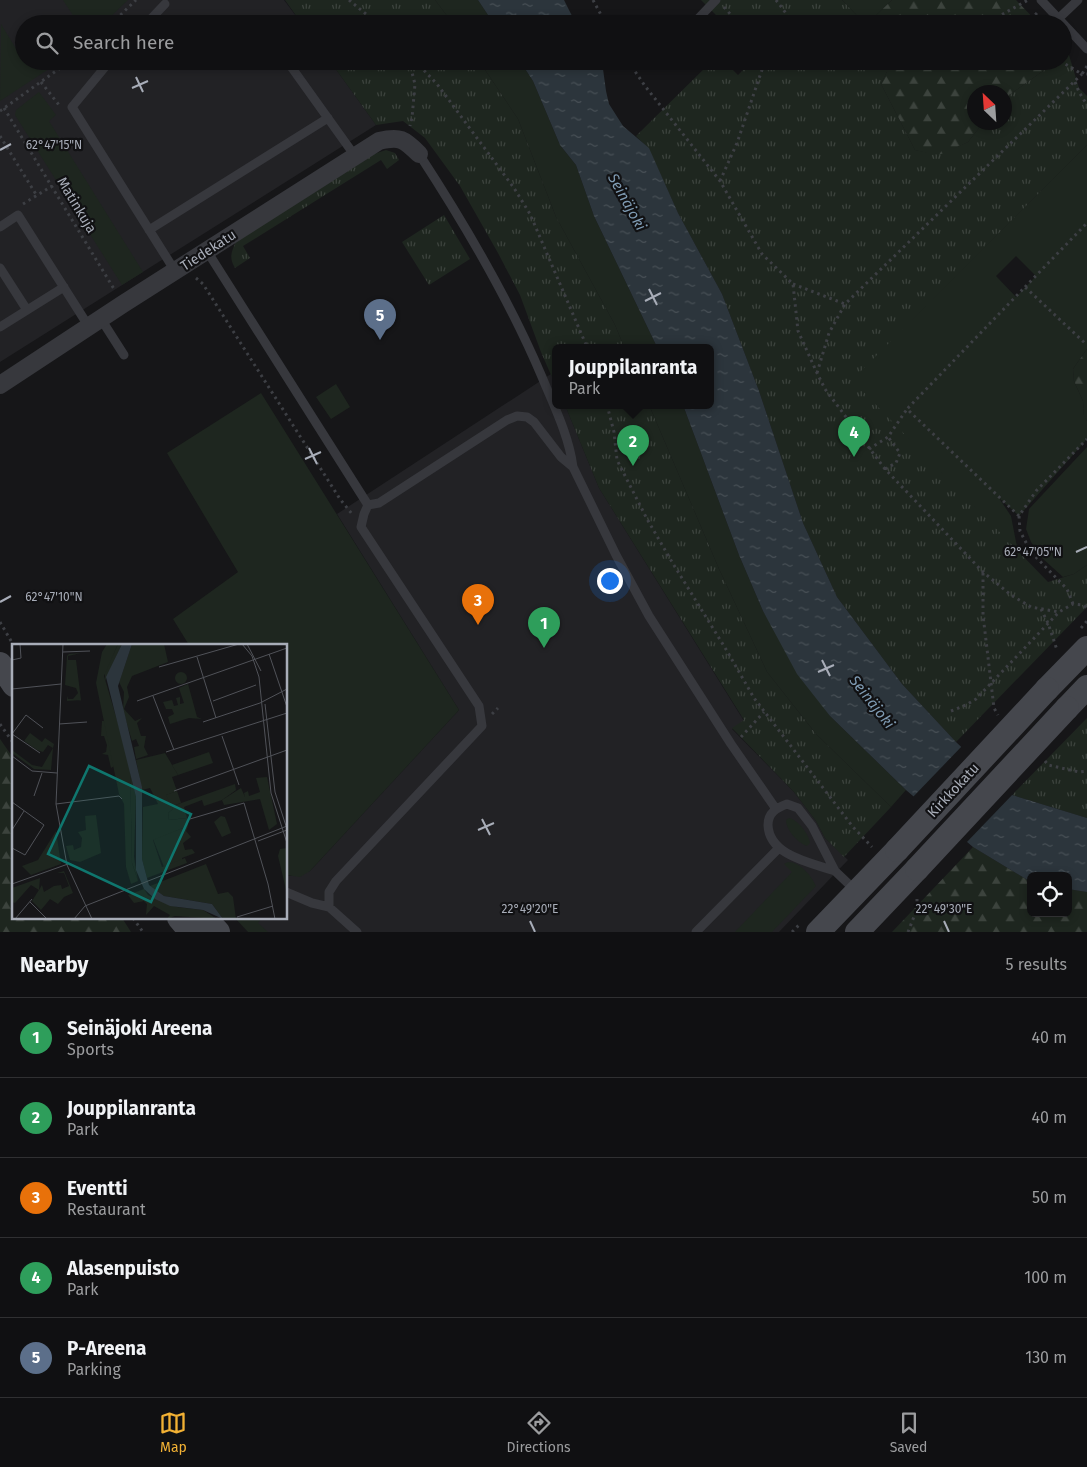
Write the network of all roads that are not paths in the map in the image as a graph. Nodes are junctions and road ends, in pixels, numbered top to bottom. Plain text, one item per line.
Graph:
1 (1040, 0) edge
2 (1078, 0) edge
3 (720, 3) edge
4 (165, 4) dead end
5 (155, 15) edge
6 (705, 15) edge
7 (1055, 15) edge
8 (1061, 15) edge
9 (1072, 32) edge
10 (1087, 48) edge
11 (103, 70) edge
12 (293, 70) edge
13 (328, 118) junction
14 (419, 154) joint
15 (355, 156) junction
16 (0, 227) edge
17 (149, 230) junction
18 (207, 251) junction
19 (0, 268) edge
20 (175, 271) junction
21 (64, 287) junction
22 (27, 310) junction
23 (95, 323) junction
24 (0, 327) edge
25 (124, 356) dead end
26 (0, 386) edge
27 (552, 402) edge
28 (555, 409) edge
29 (573, 467) junction
30 (368, 505) junction
31 (1087, 648) edge
32 (0, 664) edge
33 (12, 682) edge
34 (1087, 688) edge
35 (776, 809) junction
36 (778, 849) junction
37 (835, 871) junction
38 (857, 892) junction
39 (288, 893) edge
40 (329, 907) junction
41 (184, 919) edge
42 (206, 924) edge
43 (357, 932) edge
44 (696, 932) edge
45 (818, 932) edge
46 (857, 932) edge

1 - 7 lane
2 - 8 lane
3 - 6 lane
4 - 5 lane
9 - 10 lane
11 - 17 lane
12 - 13 lane
13 - 15 lane
13 - 17 lane
14 - 15 street, Tiedekatu
14 - 27 lane
15 - 18 street, Tiedekatu
16 - 21 lane
17 - 20 lane
18 - 20 street, Tiedekatu
18 - 30 lane
19 - 22 lane
20 - 23 street, Tiedekatu
21 - 22 lane
21 - 23 lane
22 - 24 lane
23 - 25 lane
23 - 26 street, Tiedekatu
28 - 29 lane
29 - 30 lane
29 - 35 lane
30 - 40 lane
31 - 38 main road, Kirkkokatu, bridge
32 - 33 main road
34 - 46 main road, Kirkkokatu, bridge
35 - 36 lane
35 - 37 lane
36 - 37 lane
36 - 44 lane
37 - 38 lane
38 - 45 main road, Kirkkokatu
39 - 40 lane
40 - 43 lane
41 - 42 main road

